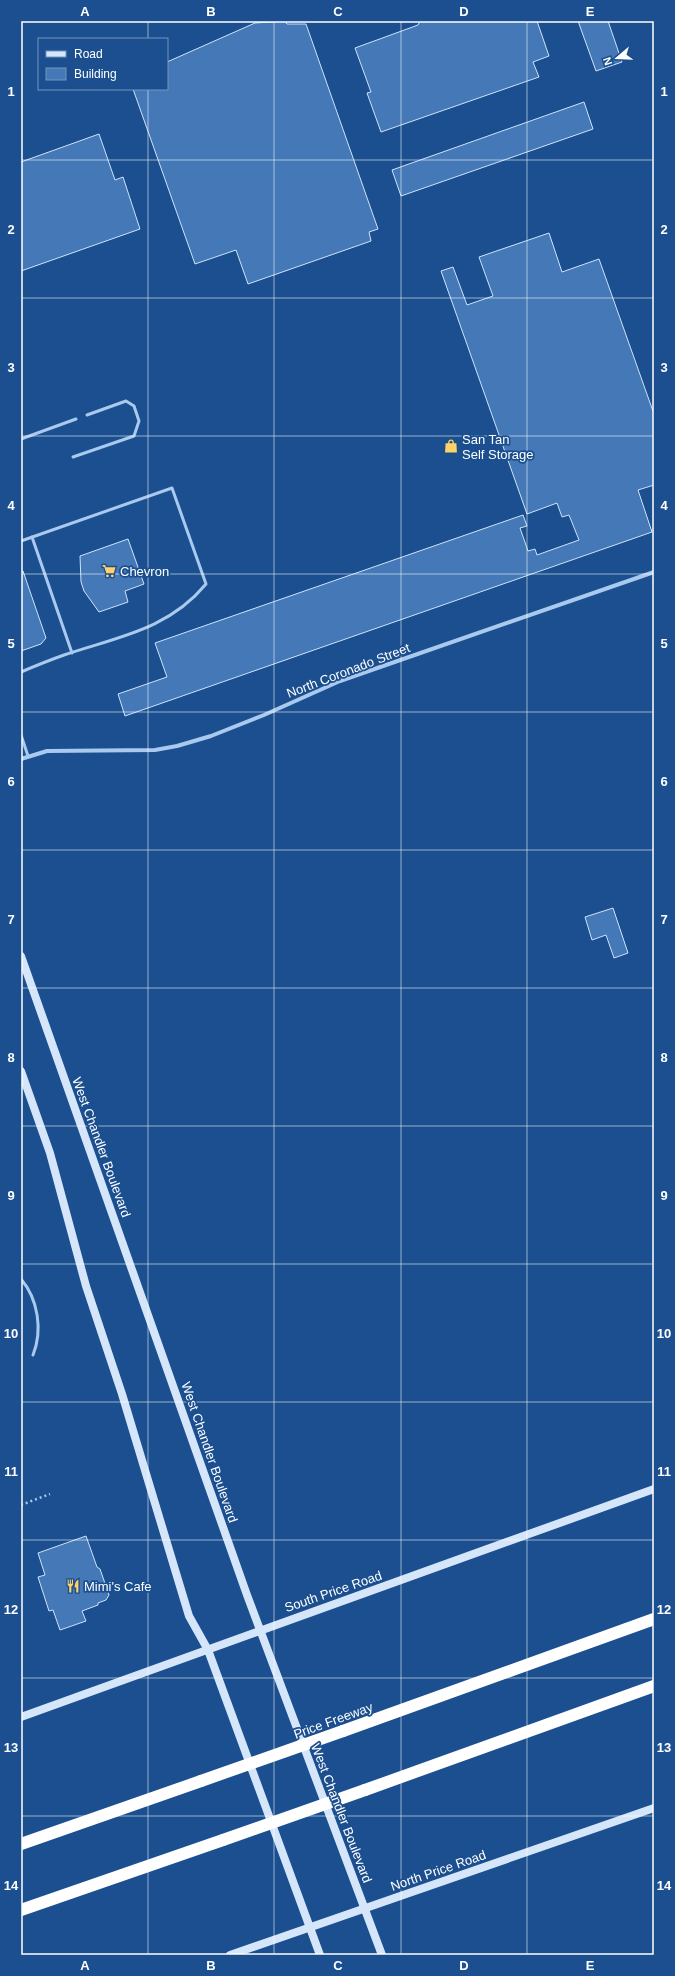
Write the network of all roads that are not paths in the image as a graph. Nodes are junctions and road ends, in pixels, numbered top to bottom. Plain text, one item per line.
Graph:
1 (87, 415) dead end
2 (76, 419) dead end
3 (21, 439) edge
4 (73, 457) dead end
5 (32, 537) junction
6 (21, 541) edge
7 (654, 572) edge
8 (72, 653) junction
9 (21, 672) edge
10 (21, 735) edge
11 (28, 756) junction
12 (21, 759) edge
13 (21, 956) edge
14 (21, 1071) edge
15 (21, 1279) edge
16 (33, 1355) dead end
17 (654, 1489) edge
18 (654, 1619) edge
19 (261, 1631) junction
20 (208, 1650) junction
21 (654, 1686) edge
22 (21, 1717) edge
23 (654, 1808) edge
24 (21, 1844) edge
25 (365, 1908) junction
26 (21, 1910) edge
27 (310, 1927) junction
28 (230, 1955) edge
29 (320, 1955) edge
30 (382, 1955) edge

1 - 4 lane
2 - 3 lane
5 - 6 lane
5 - 8 lane
5 - 8 lane
7 - 11 street, North Coronado Street
8 - 9 lane
10 - 11 lane
11 - 12 street, North Coronado Street
13 - 19 main road, West Chandler Boulevard
14 - 20 main road
15 - 16 lane
17 - 19 main road, South Price Road
18 - 24 highway, Price Freeway, bridge
19 - 20 main road, South Price Road
19 - 25 main road, West Chandler Boulevard
20 - 22 main road, South Price Road
20 - 27 main road
21 - 26 highway, bridge
23 - 25 main road, North Price Road
25 - 27 main road, North Price Road
25 - 30 main road, West Chandler Boulevard
27 - 28 main road, North Price Road
27 - 29 main road

